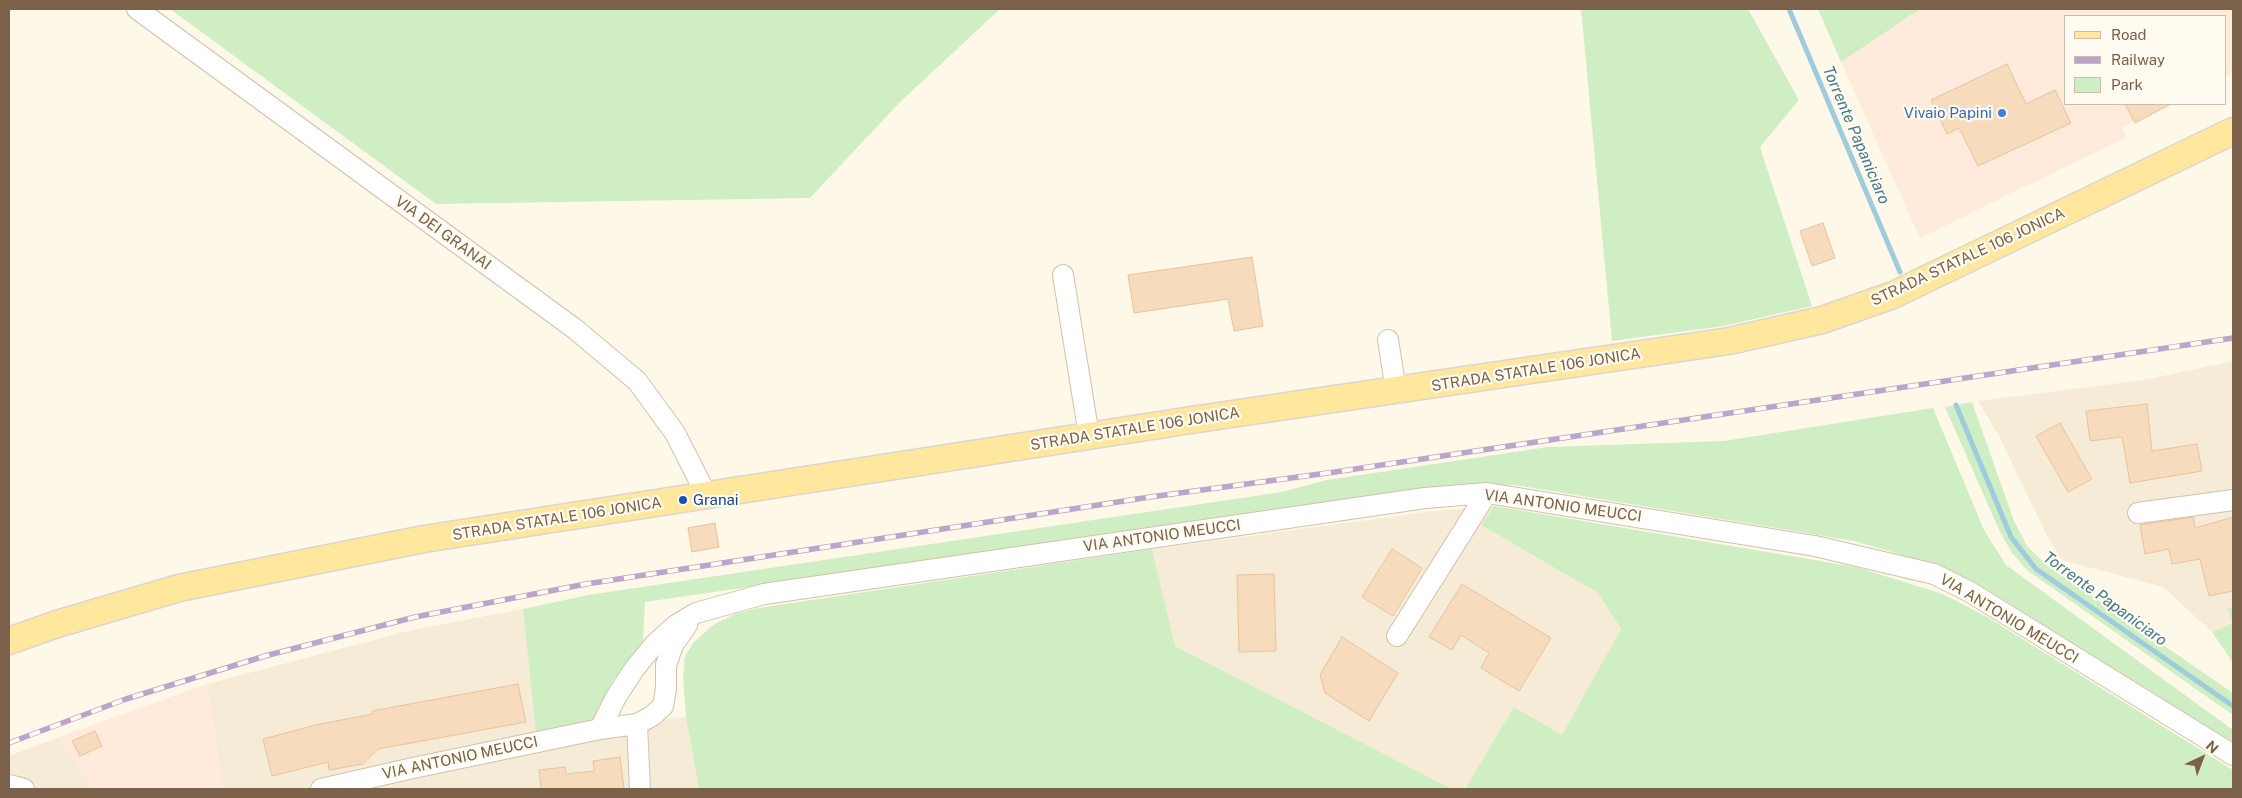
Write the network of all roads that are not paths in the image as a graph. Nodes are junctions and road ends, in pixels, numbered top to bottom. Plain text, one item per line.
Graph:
1 (137, 9) edge
2 (2233, 131) edge
3 (1063, 275) dead end
4 (1388, 340) dead end
5 (1396, 391) junction
6 (1089, 436) junction
7 (1487, 494) junction
8 (707, 496) junction
9 (2233, 500) edge
10 (2138, 513) dead end
11 (696, 613) junction
12 (1397, 636) dead end
13 (9, 641) edge
14 (637, 724) junction
15 (600, 729) junction
16 (2233, 755) edge
17 (9, 785) edge
18 (24, 789) edge
19 (321, 789) edge
20 (640, 789) edge

1 - 8 street, VIA DEI GRANAI
2 - 5 main road, STRADA STATALE 106 JONICA
3 - 6 street
4 - 5 street
5 - 6 main road, STRADA STATALE 106 JONICA
6 - 8 main road, STRADA STATALE 106 JONICA
7 - 11 street, VIA ANTONIO MEUCCI
7 - 12 street
7 - 16 street, VIA ANTONIO MEUCCI
8 - 13 main road, STRADA STATALE 106 JONICA
9 - 10 street
11 - 14 street
11 - 15 street, VIA ANTONIO MEUCCI
14 - 15 street, VIA ANTONIO MEUCCI
14 - 20 street
15 - 19 street, VIA ANTONIO MEUCCI
17 - 18 street

